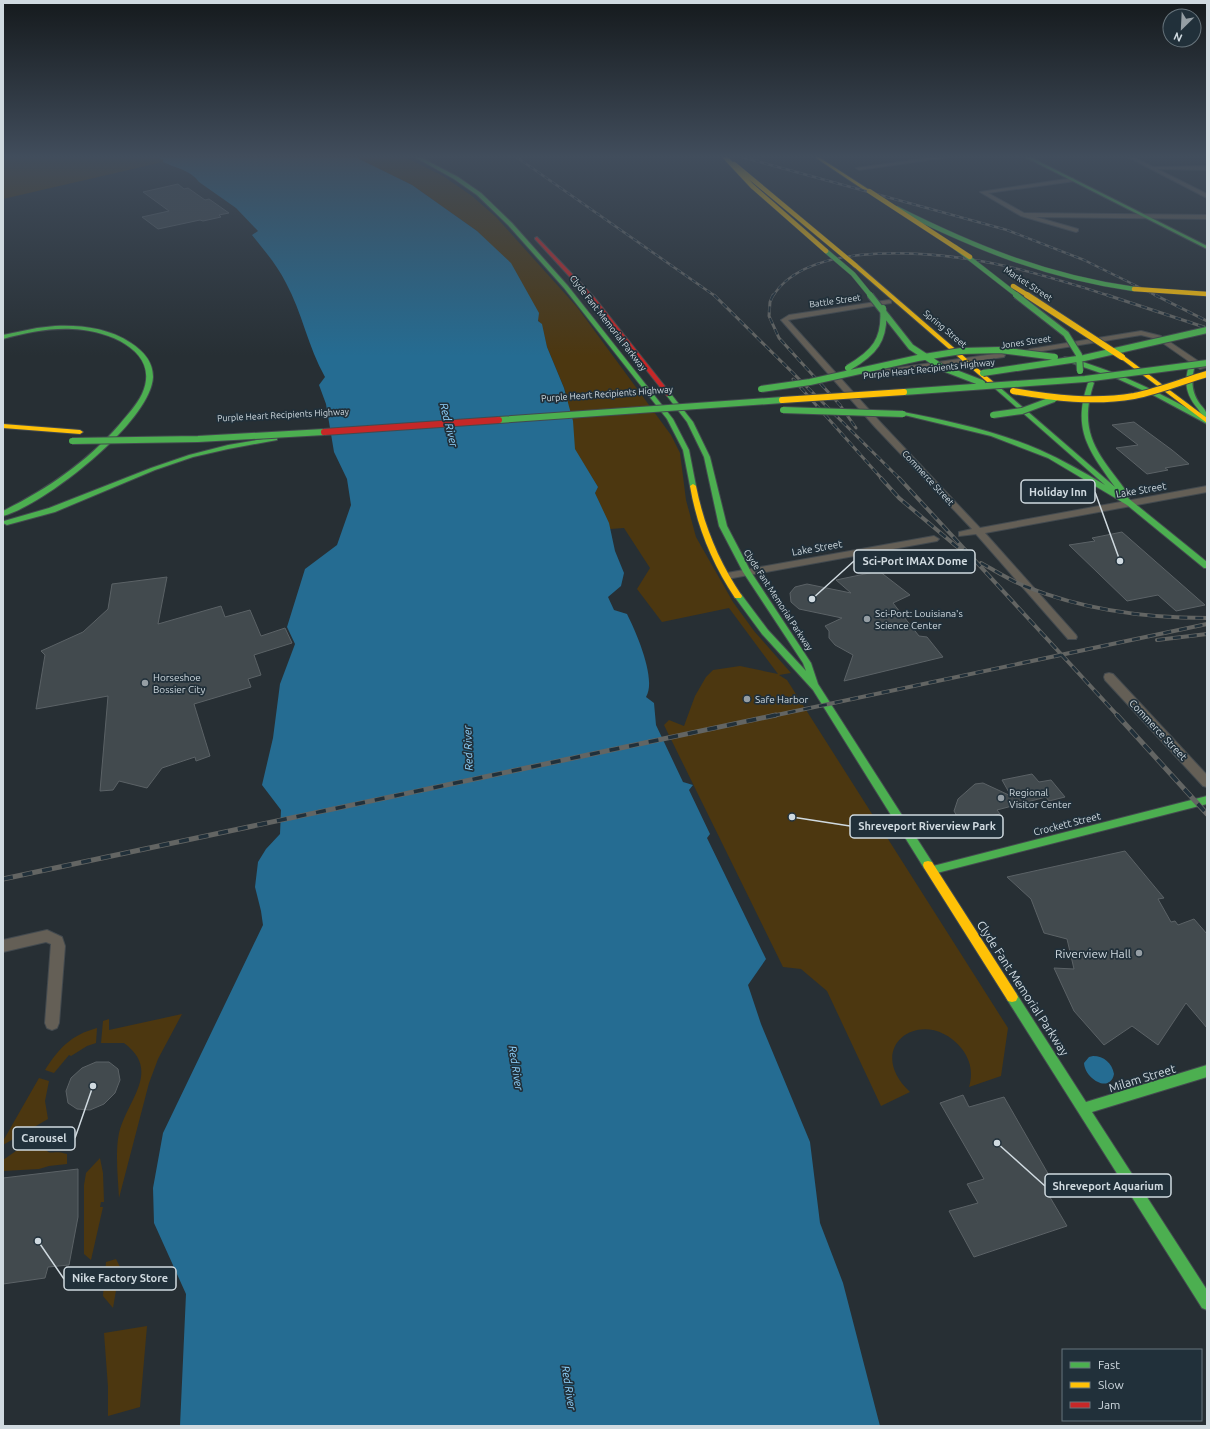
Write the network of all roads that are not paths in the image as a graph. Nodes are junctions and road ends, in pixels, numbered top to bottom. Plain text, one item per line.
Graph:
1 (508, 223) edge
2 (521, 223) edge
3 (794, 223) edge
4 (806, 223) edge
5 (918, 223) edge
6 (925, 223) edge
7 (1050, 223) edge
8 (1158, 223) edge
9 (1076, 230) dead end
10 (955, 247) junction
11 (1207, 248) edge
12 (856, 264) junction
13 (1207, 294) edge
14 (889, 302) dead end
15 (785, 319) joint
16 (1207, 330) edge
17 (3, 337) edge
18 (1192, 345) dead end
19 (1163, 354) dead end
20 (1207, 354) edge
21 (966, 360) junction
22 (1142, 361) dead end
23 (1207, 363) edge
24 (1207, 369) edge
25 (1207, 374) edge
26 (838, 379) junction
27 (940, 379) dead end
28 (916, 382) dead end
29 (786, 385) junction
30 (754, 390) dead end
31 (717, 395) dead end
32 (688, 403) junction
33 (903, 414) junction
34 (981, 416) dead end
35 (1207, 416) edge
36 (960, 417) dead end
37 (3, 420) edge
38 (1207, 422) edge
39 (3, 426) edge
40 (46, 430) junction
41 (341, 431) junction
42 (68, 441) dead end
43 (1207, 489) edge
44 (1130, 503) junction
45 (3, 514) edge
46 (3, 524) edge
47 (978, 530) junction
48 (962, 534) dead end
49 (934, 538) dead end
50 (1207, 566) edge
51 (747, 572) junction
52 (727, 576) junction
53 (1072, 637) dead end
54 (1109, 677) dead end
55 (816, 688) junction
56 (1207, 783) edge
57 (1207, 800) edge
58 (933, 870) junction
59 (3, 946) edge
60 (52, 1023) dead end
61 (1207, 1071) edge
62 (1085, 1108) junction
63 (1207, 1303) edge

1 - 52 main road, Clyde Fant Memorial Parkway
2 - 51 main road, Clyde Fant Memorial Parkway
3 - 25 main road, bridge
4 - 12 main road, Spring Street, bridge
5 - 10 main road, Market Street, bridge
6 - 13 main road, bridge
7 - 9 street
8 - 11 main road
10 - 34 main road, bridge
10 - 38 main road, Market Street, bridge
12 - 21 main road, Spring Street
12 - 29 main road, bridge
14 - 15 street, Battle Street
15 - 26 street, Commerce Street
16 - 27 main road, Purple Heart Recipients Highway, bridge
17 - 45 main road
18 - 19 main road
20 - 35 main road, bridge
21 - 24 street, Jones Street
21 - 26 street, Jones Street
21 - 44 main road, Spring Street
22 - 44 main road, bridge
23 - 32 main road, Purple Heart Recipients Highway, bridge
26 - 47 street, Commerce Street
28 - 32 main road, Purple Heart Recipients Highway
29 - 30 main road, bridge
29 - 38 main road, bridge
31 - 32 main road
32 - 33 main road, bridge
32 - 40 main road, Purple Heart Recipients Highway
32 - 41 main road, Purple Heart Recipients Highway, bridge
33 - 36 main road
33 - 44 main road
37 - 40 main road
39 - 40 main road, Purple Heart Recipients Highway
41 - 42 main road, Purple Heart Recipients Highway, bridge
41 - 46 main road, bridge
43 - 44 street, Lake Street
44 - 47 street, Lake Street
44 - 50 main road, Spring Street
47 - 48 street, Lake Street
47 - 53 street, Commerce Street
49 - 51 street, Lake Street
51 - 52 street, Lake Street
51 - 55 main road, Clyde Fant Memorial Parkway
52 - 55 main road, Clyde Fant Memorial Parkway
54 - 56 street, Commerce Street
55 - 58 main road, Clyde Fant Memorial Parkway
57 - 58 main road, Crockett Street
58 - 62 main road, Clyde Fant Memorial Parkway
59 - 60 street
61 - 62 main road, Milam Street
62 - 63 main road, Clyde Fant Memorial Parkway

